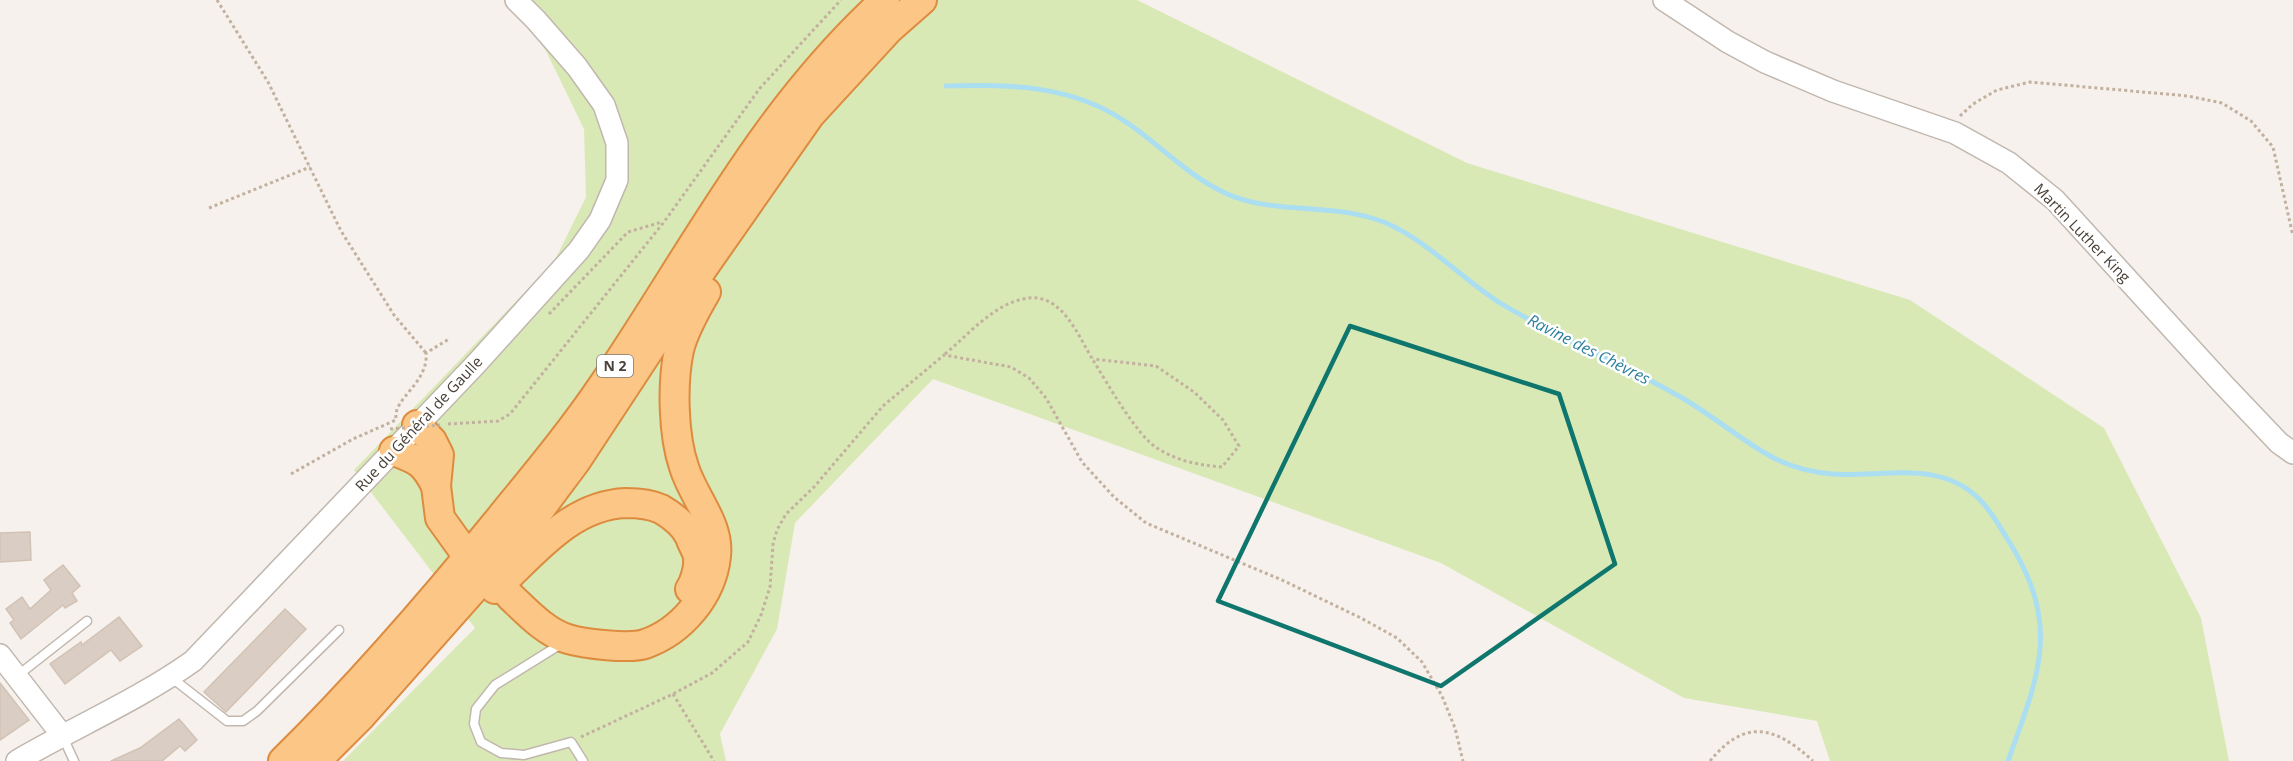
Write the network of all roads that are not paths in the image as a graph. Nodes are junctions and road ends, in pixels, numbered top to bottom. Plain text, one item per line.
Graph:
1 (516, 0) edge
2 (885, 0) edge
3 (922, 0) edge
4 (937, 0) edge
5 (1664, 0) edge
6 (889, 29) junction
7 (810, 115) junction
8 (402, 431) junction
9 (2293, 453) edge
10 (463, 550) dead end
11 (510, 596) dead end
12 (87, 621) dead end
13 (339, 630) dead end
14 (568, 639) junction
15 (613, 646) junction
16 (0, 655) edge
17 (16, 676) junction
18 (170, 677) junction
19 (361, 716) junction
20 (62, 735) junction
21 (17, 761) edge
22 (74, 761) edge
23 (283, 761) edge
24 (316, 761) edge
25 (583, 761) edge

1 - 8 street, Rue du Général de Gaulle
2 - 23 highway, N 2
3 - 6 highway, N 2
4 - 6 highway
5 - 9 street, Martin Luther King
6 - 7 highway, N 2
7 - 15 highway
7 - 19 highway, N 2
8 - 10 highway
8 - 18 street, Rue du Général de Gaulle
11 - 14 highway
12 - 17 lane
13 - 18 lane
14 - 15 highway
14 - 25 lane
15 - 19 highway
16 - 17 street
17 - 20 street
18 - 20 street, Rue du Général de Gaulle
19 - 24 highway, N 2
20 - 21 street, Rue du Général de Gaulle
20 - 22 lane

